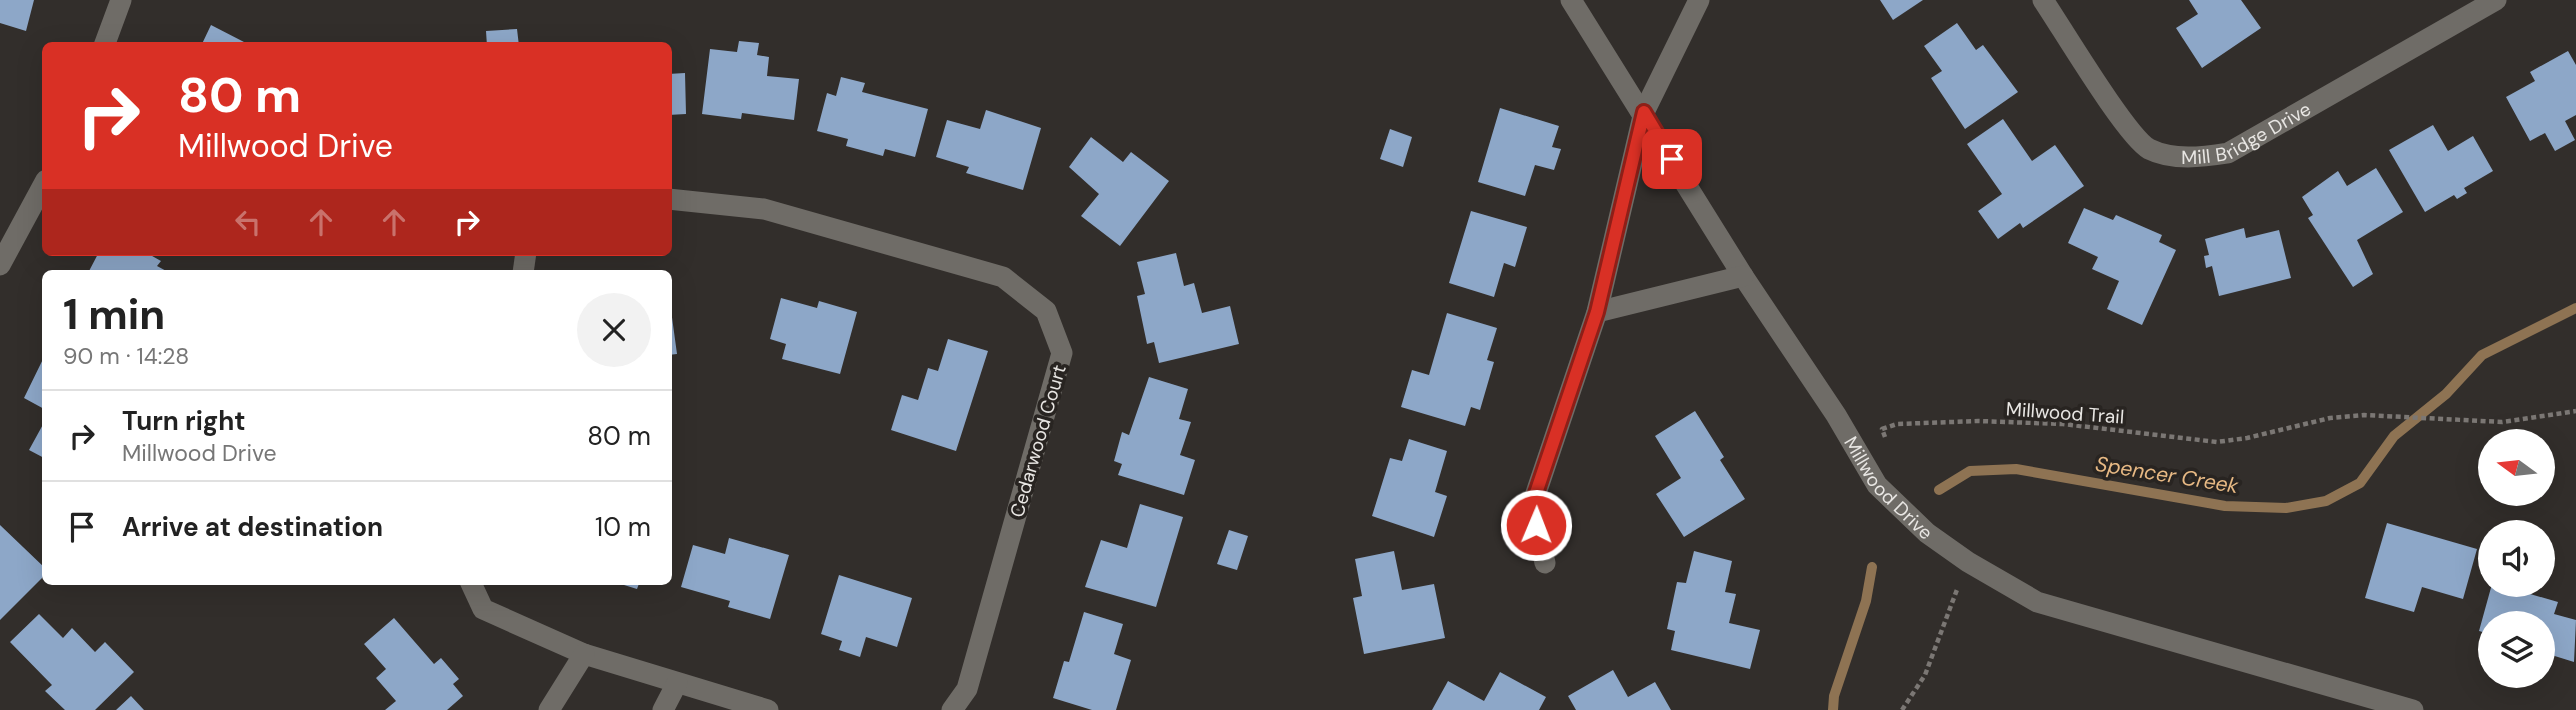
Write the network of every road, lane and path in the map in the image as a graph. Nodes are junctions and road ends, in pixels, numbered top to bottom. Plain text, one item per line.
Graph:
1 (121, 0) edge
2 (1571, 0) edge
3 (1699, 0) edge
4 (2043, 0) edge
5 (2496, 0) edge
6 (105, 42) edge
7 (1644, 112) junction
8 (42, 187) edge
9 (672, 199) edge
10 (0, 265) edge
11 (1743, 276) junction
12 (1597, 312) junction
13 (2576, 411) edge
14 (1887, 446) dead end
15 (1968, 562) junction
16 (1545, 563) dead end
17 (472, 585) edge
18 (584, 654) junction
19 (677, 682) junction
20 (549, 710) edge
21 (663, 710) edge
22 (768, 710) edge
23 (952, 710) edge
24 (1902, 710) edge
25 (2413, 710) edge

1 - 6 street
2 - 7 street, Millwood Drive
3 - 7 street
4 - 5 street, Mill Bridge Drive
7 - 11 street, Millwood Drive
7 - 12 street
8 - 10 street
9 - 23 street, Cedarwood Court
11 - 12 street
11 - 15 street, Millwood Drive
12 - 16 street
13 - 14 path, Millwood Trail
15 - 24 path
15 - 25 street, Millwood Drive
17 - 18 street
18 - 19 street
18 - 20 street
19 - 21 street
19 - 22 street

